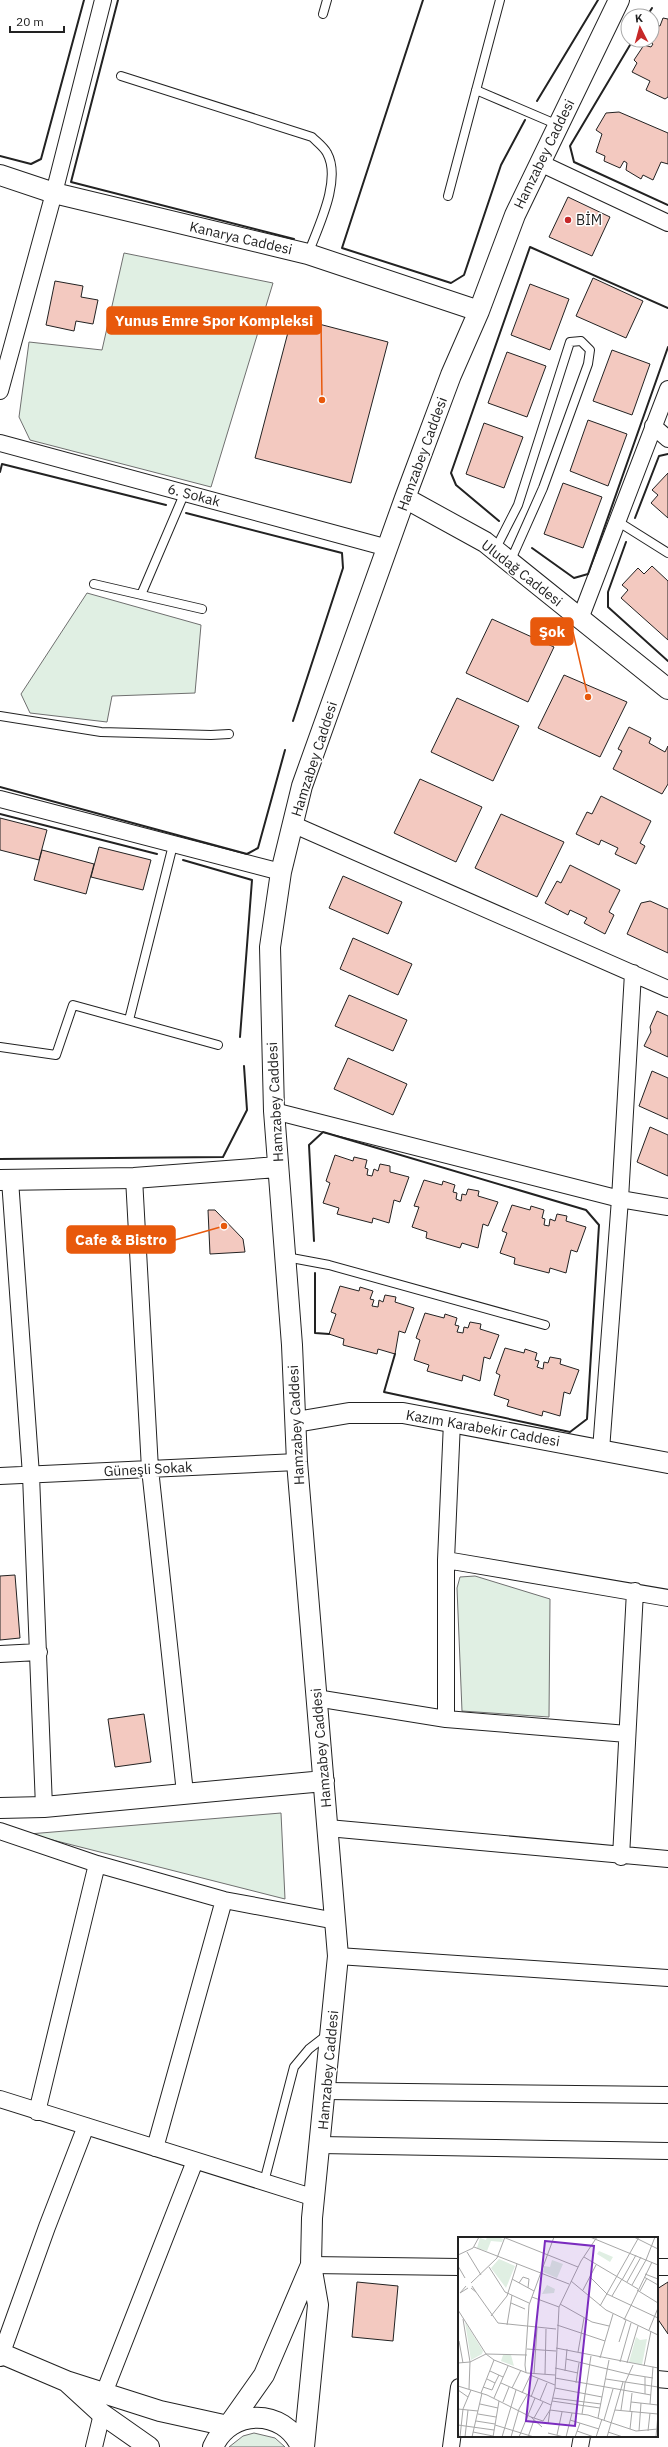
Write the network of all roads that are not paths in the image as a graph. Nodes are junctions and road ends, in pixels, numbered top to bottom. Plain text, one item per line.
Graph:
1 (102, 0) edge
2 (326, 0) edge
3 (500, 0) edge
4 (619, 0) edge
5 (324, 14) dead end
6 (121, 76) dead end
7 (476, 90) junction
8 (559, 125) junction
9 (540, 163) junction
10 (0, 175) edge
11 (54, 193) junction
12 (448, 196) dead end
13 (668, 223) edge
14 (308, 254) junction
15 (479, 310) junction
16 (668, 389) edge
17 (0, 391) edge
18 (653, 426) junction
19 (668, 439) edge
20 (0, 443) edge
21 (185, 492) junction
22 (406, 498) junction
23 (617, 520) junction
24 (388, 548) junction
25 (668, 553) edge
26 (503, 556) junction
27 (94, 584) dead end
28 (141, 595) junction
29 (202, 609) dead end
30 (580, 619) junction
31 (668, 689) edge
32 (0, 716) edge
33 (229, 734) dead end
34 (0, 799) edge
35 (292, 824) junction
36 (173, 846) junction
37 (281, 872) junction
38 (633, 973) junction
39 (668, 989) edge
40 (129, 1020) junction
41 (218, 1045) dead end
42 (0, 1047) edge
43 (274, 1111) junction
44 (278, 1167) junction
45 (134, 1178) junction
46 (5, 1180) edge
47 (620, 1199) junction
48 (668, 1207) edge
49 (285, 1257) junction
50 (545, 1325) dead end
51 (296, 1422) junction
52 (452, 1422) junction
53 (601, 1450) junction
54 (297, 1462) junction
55 (668, 1463) edge
56 (150, 1469) junction
57 (31, 1475) junction
58 (0, 1476) edge
59 (446, 1560) junction
60 (635, 1591) junction
61 (668, 1598) edge
62 (39, 1652) junction
63 (0, 1654) edge
64 (316, 1698) junction
65 (446, 1719) junction
66 (628, 1734) junction
67 (324, 1781) junction
68 (185, 1793) junction
69 (44, 1807) junction
70 (0, 1808) edge
71 (328, 1828) junction
72 (0, 1832) edge
73 (621, 1856) junction
74 (668, 1859) edge
75 (98, 1864) junction
76 (224, 1900) junction
77 (336, 1921) junction
78 (338, 1956) junction
79 (668, 1978) edge
80 (331, 2032) junction
81 (326, 2091) junction
82 (668, 2095) edge
83 (0, 2099) edge
84 (38, 2112) junction
85 (86, 2126) junction
86 (320, 2144) junction
87 (155, 2148) junction
88 (668, 2151) edge
89 (195, 2161) junction
90 (264, 2182) junction
91 (315, 2198) junction
92 (311, 2265) junction
93 (458, 2267) edge
94 (0, 2355) edge
95 (658, 2379) edge
96 (668, 2380) edge
97 (66, 2381) junction
98 (104, 2393) junction
99 (458, 2394) edge
100 (102, 2414) junction
101 (228, 2426) junction
102 (582, 2437) edge
103 (94, 2447) edge
104 (149, 2447) edge
105 (213, 2447) edge
106 (302, 2447) edge
107 (451, 2447) edge
108 (580, 2447) edge

1 - 11 street
2 - 5 lane
3 - 7 lane
4 - 8 street, Hamzabey Caddesi
6 - 14 lane
7 - 8 lane
7 - 12 lane
8 - 9 street, Hamzabey Caddesi
9 - 13 street
9 - 15 street, Hamzabey Caddesi
10 - 11 street, Kanarya Caddesi
11 - 14 street, Kanarya Caddesi
11 - 17 street
14 - 15 street, Kanarya Caddesi
15 - 22 street, Hamzabey Caddesi
16 - 18 street
18 - 19 street
18 - 23 street
20 - 21 street, 6. Sokak
21 - 24 street, 6. Sokak
21 - 28 lane
22 - 24 street, Hamzabey Caddesi
22 - 26 street, Uludağ Caddesi
23 - 25 lane
23 - 30 street
24 - 35 street, Hamzabey Caddesi
26 - 26 lane
26 - 30 street, Uludağ Caddesi
27 - 28 lane
28 - 29 lane
30 - 31 street, Uludağ Caddesi
32 - 33 lane
34 - 36 street
35 - 37 street, Hamzabey Caddesi
35 - 38 street
36 - 37 street
36 - 40 lane
37 - 43 street, Hamzabey Caddesi
38 - 39 street
38 - 47 street
40 - 41 lane
40 - 42 lane
43 - 44 street, Hamzabey Caddesi
43 - 47 street
44 - 45 street
44 - 49 street, Hamzabey Caddesi
45 - 46 street
45 - 56 street
46 - 57 street
47 - 48 street
47 - 53 street
49 - 50 lane
49 - 51 street, Hamzabey Caddesi
51 - 52 street, Kazım Karabekir Caddesi
51 - 54 street, Hamzabey Caddesi
52 - 53 street, Kazım Karabekir Caddesi
52 - 59 street
53 - 55 street, Kazım Karabekir Caddesi
54 - 56 street, Güneşli Sokak
54 - 64 street, Hamzabey Caddesi
56 - 57 street, Güneşli Sokak
56 - 68 street
57 - 58 street, Güneşli Sokak
57 - 62 street
59 - 60 street
59 - 65 street
60 - 61 street
60 - 66 street
62 - 63 street
62 - 69 street
64 - 65 street
64 - 67 street, Hamzabey Caddesi
65 - 66 street
66 - 73 street
67 - 68 street
67 - 71 street, Hamzabey Caddesi
68 - 69 street
69 - 70 street
71 - 73 street
71 - 77 street, Hamzabey Caddesi
72 - 75 street
73 - 74 street
75 - 76 street
75 - 84 street
76 - 77 street
76 - 87 street
77 - 78 street, Hamzabey Caddesi
78 - 79 street
78 - 80 street, Hamzabey Caddesi
80 - 81 street, Hamzabey Caddesi
80 - 90 lane
81 - 82 street
81 - 86 street, Hamzabey Caddesi
83 - 84 street
84 - 85 street
85 - 87 street
85 - 94 street
86 - 88 street
86 - 91 street, Hamzabey Caddesi
87 - 89 street
89 - 90 street
89 - 98 street
90 - 91 street
91 - 92 street, Hamzabey Caddesi
92 - 93 street
92 - 101 street
92 - 106 street
94 - 97 street
95 - 96 street
97 - 98 street
97 - 100 street
98 - 101 street
99 - 107 street
100 - 103 street
100 - 104 street
101 - 105 street
101 - 106 street
102 - 108 street

